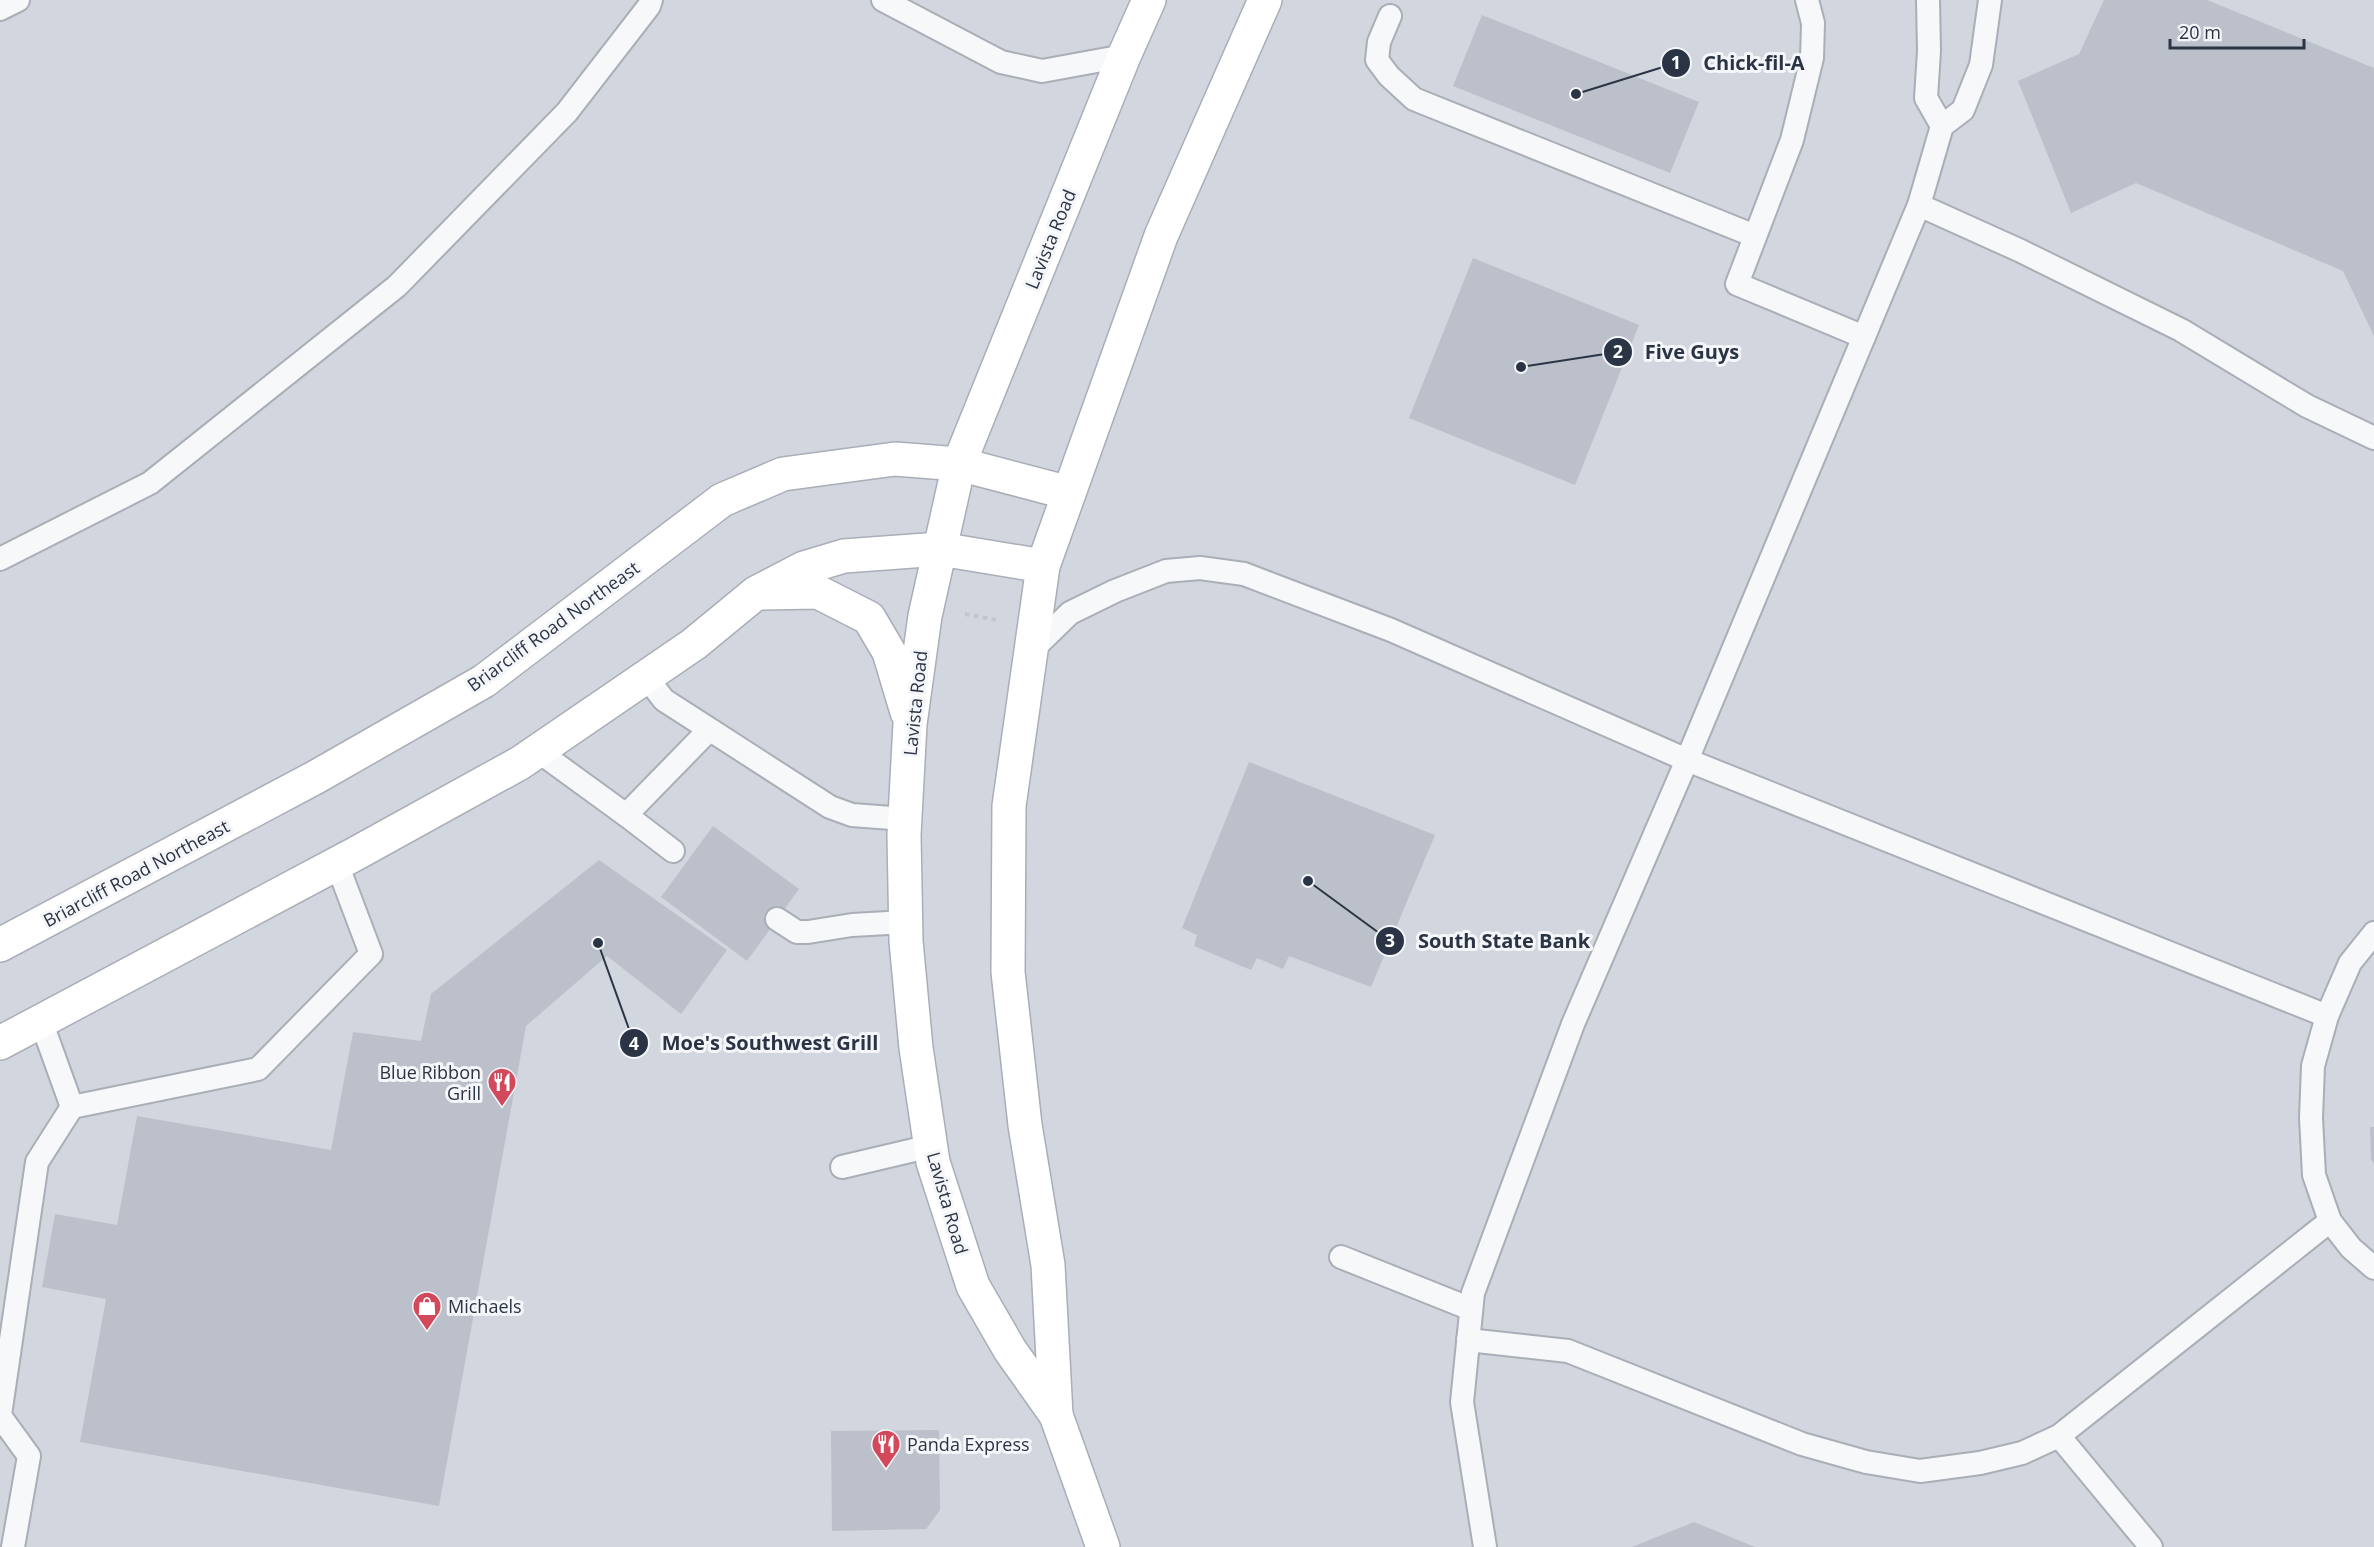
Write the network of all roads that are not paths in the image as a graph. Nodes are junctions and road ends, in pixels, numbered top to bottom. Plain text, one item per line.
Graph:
1 (18, 0) edge
2 (651, 0) edge
3 (882, 0) edge
4 (1149, 0) edge
5 (1265, 0) edge
6 (1807, 0) edge
7 (1928, 0) edge
8 (1990, 0) edge
9 (0, 9) edge
10 (1390, 16) dead end
11 (1124, 56) junction
12 (1942, 126) junction
13 (1919, 205) junction
14 (1755, 236) junction
15 (1864, 338) junction
16 (2374, 438) edge
17 (958, 464) junction
18 (1069, 493) junction
19 (940, 549) junction
20 (0, 559) edge
21 (1043, 566) junction
22 (756, 593) junction
23 (1030, 652) junction
24 (646, 677) junction
25 (910, 724) junction
26 (709, 730) junction
27 (538, 751) junction
28 (1687, 760) junction
29 (626, 814) junction
30 (905, 819) junction
31 (673, 851) dead end
32 (337, 864) junction
33 (777, 919) dead end
34 (906, 922) junction
35 (2374, 933) edge
36 (0, 945) edge
37 (2327, 1016) junction
38 (41, 1021) junction
39 (0, 1043) edge
40 (72, 1107) junction
41 (931, 1146) junction
42 (842, 1167) dead end
43 (2330, 1221) junction
44 (1341, 1257) dead end
45 (2374, 1268) edge
46 (1471, 1309) junction
47 (1468, 1340) junction
48 (0, 1416) edge
49 (1056, 1416) junction
50 (2059, 1436) junction
51 (13, 1547) edge
52 (1103, 1547) edge
53 (1485, 1547) edge
54 (2151, 1547) edge

1 - 9 lane
2 - 20 lane
3 - 11 lane
4 - 11 main road, Lavista Road
5 - 18 main road, Lavista Road
6 - 14 lane
7 - 12 lane
8 - 12 lane
10 - 14 lane
11 - 17 main road, Lavista Road
12 - 13 lane
13 - 15 lane
13 - 16 lane
14 - 15 lane
15 - 28 lane
17 - 18 main road, Briarcliff Road Northeast
17 - 19 main road, Lavista Road
17 - 36 main road, Briarcliff Road Northeast
18 - 21 main road, Lavista Road
19 - 21 main road
19 - 22 main road
19 - 25 main road, Lavista Road
21 - 23 main road, Lavista Road
22 - 24 main road
22 - 25 main road
23 - 28 lane
23 - 49 main road, Lavista Road
24 - 26 lane
24 - 27 main road
25 - 30 main road, Lavista Road
26 - 29 lane
26 - 30 lane
27 - 29 lane
27 - 32 main road
28 - 37 lane
28 - 46 lane
29 - 31 lane
30 - 34 main road, Lavista Road
32 - 38 main road
32 - 40 lane
33 - 34 lane
34 - 41 main road, Lavista Road
35 - 37 lane
37 - 43 lane
38 - 39 main road
38 - 40 lane
40 - 48 lane
41 - 42 lane
41 - 49 main road, Lavista Road
43 - 45 lane
43 - 50 lane
44 - 46 lane
46 - 47 lane
47 - 50 lane
47 - 53 lane
48 - 51 lane
49 - 52 main road, Lavista Road
50 - 54 lane

